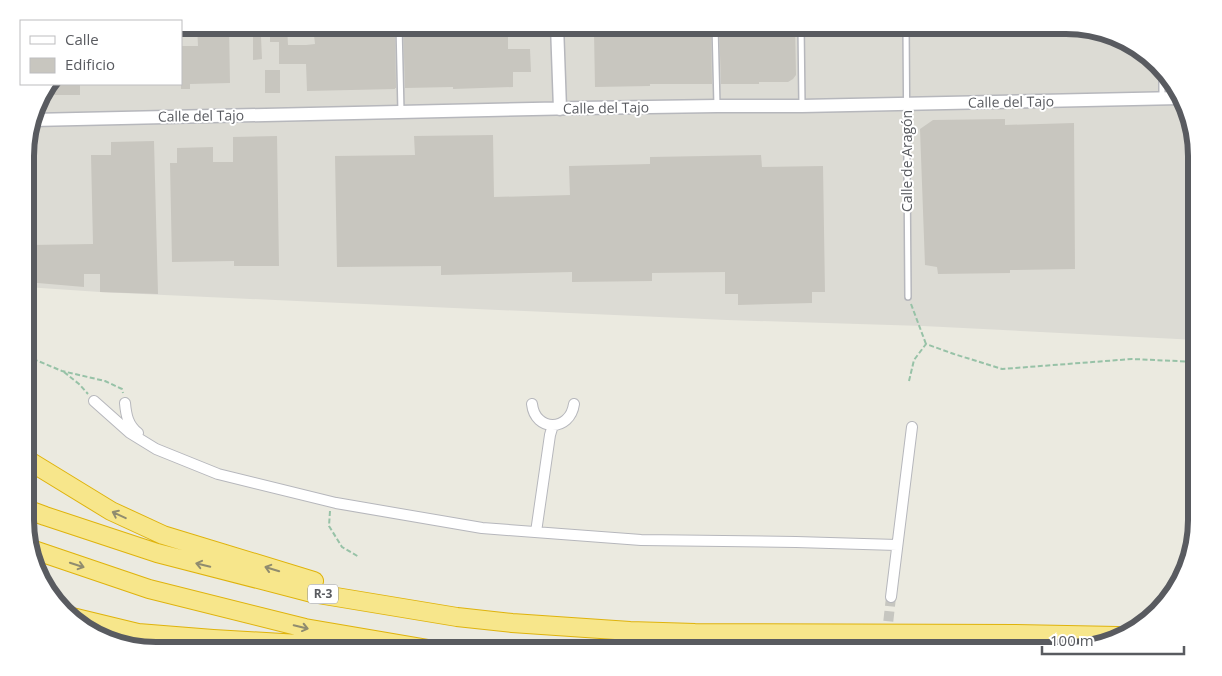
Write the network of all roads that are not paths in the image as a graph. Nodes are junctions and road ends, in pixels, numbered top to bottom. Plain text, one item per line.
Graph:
1 (399, 34) edge
2 (557, 34) edge
3 (715, 34) edge
4 (801, 34) edge
5 (906, 34) edge
6 (1162, 80) edge
7 (1162, 98) junction
8 (1174, 98) edge
9 (906, 104) junction
10 (717, 106) junction
11 (802, 106) junction
12 (560, 109) junction
13 (401, 112) junction
14 (39, 120) edge
15 (908, 297) road end
16 (94, 401) road end
17 (125, 403) road end
18 (532, 404) dead end
19 (574, 404) dead end
20 (553, 425) junction
21 (912, 427) dead end
22 (156, 449) junction
23 (34, 464) edge
24 (34, 512) edge
25 (536, 532) junction
26 (897, 545) junction
27 (38, 551) edge
28 (891, 596) tunnel mouth
29 (86, 620) edge
30 (630, 631) junction
31 (1107, 636) edge
32 (264, 642) edge
33 (388, 642) edge

1 - 13 lane
2 - 12 street
3 - 10 lane
4 - 11 lane
5 - 9 lane, Calle de Aragón
6 - 7 lane
7 - 8 street, Calle del Tajo
7 - 9 street, Calle del Tajo
9 - 11 street, Calle del Tajo
9 - 15 lane, Calle de Aragón
10 - 11 street, Calle del Tajo
10 - 12 street, Calle del Tajo
12 - 13 street, Calle del Tajo
13 - 14 street, Calle del Tajo
16 - 22 street
17 - 22 street
18 - 20 street
19 - 20 street
20 - 25 street
21 - 26 street
22 - 25 street
30 -> 23 highway
30 -> 24 highway, R-3
25 - 26 street
26 - 28 street
27 -> 33 highway
29 - 32 highway
30 - 31 highway, R-3

